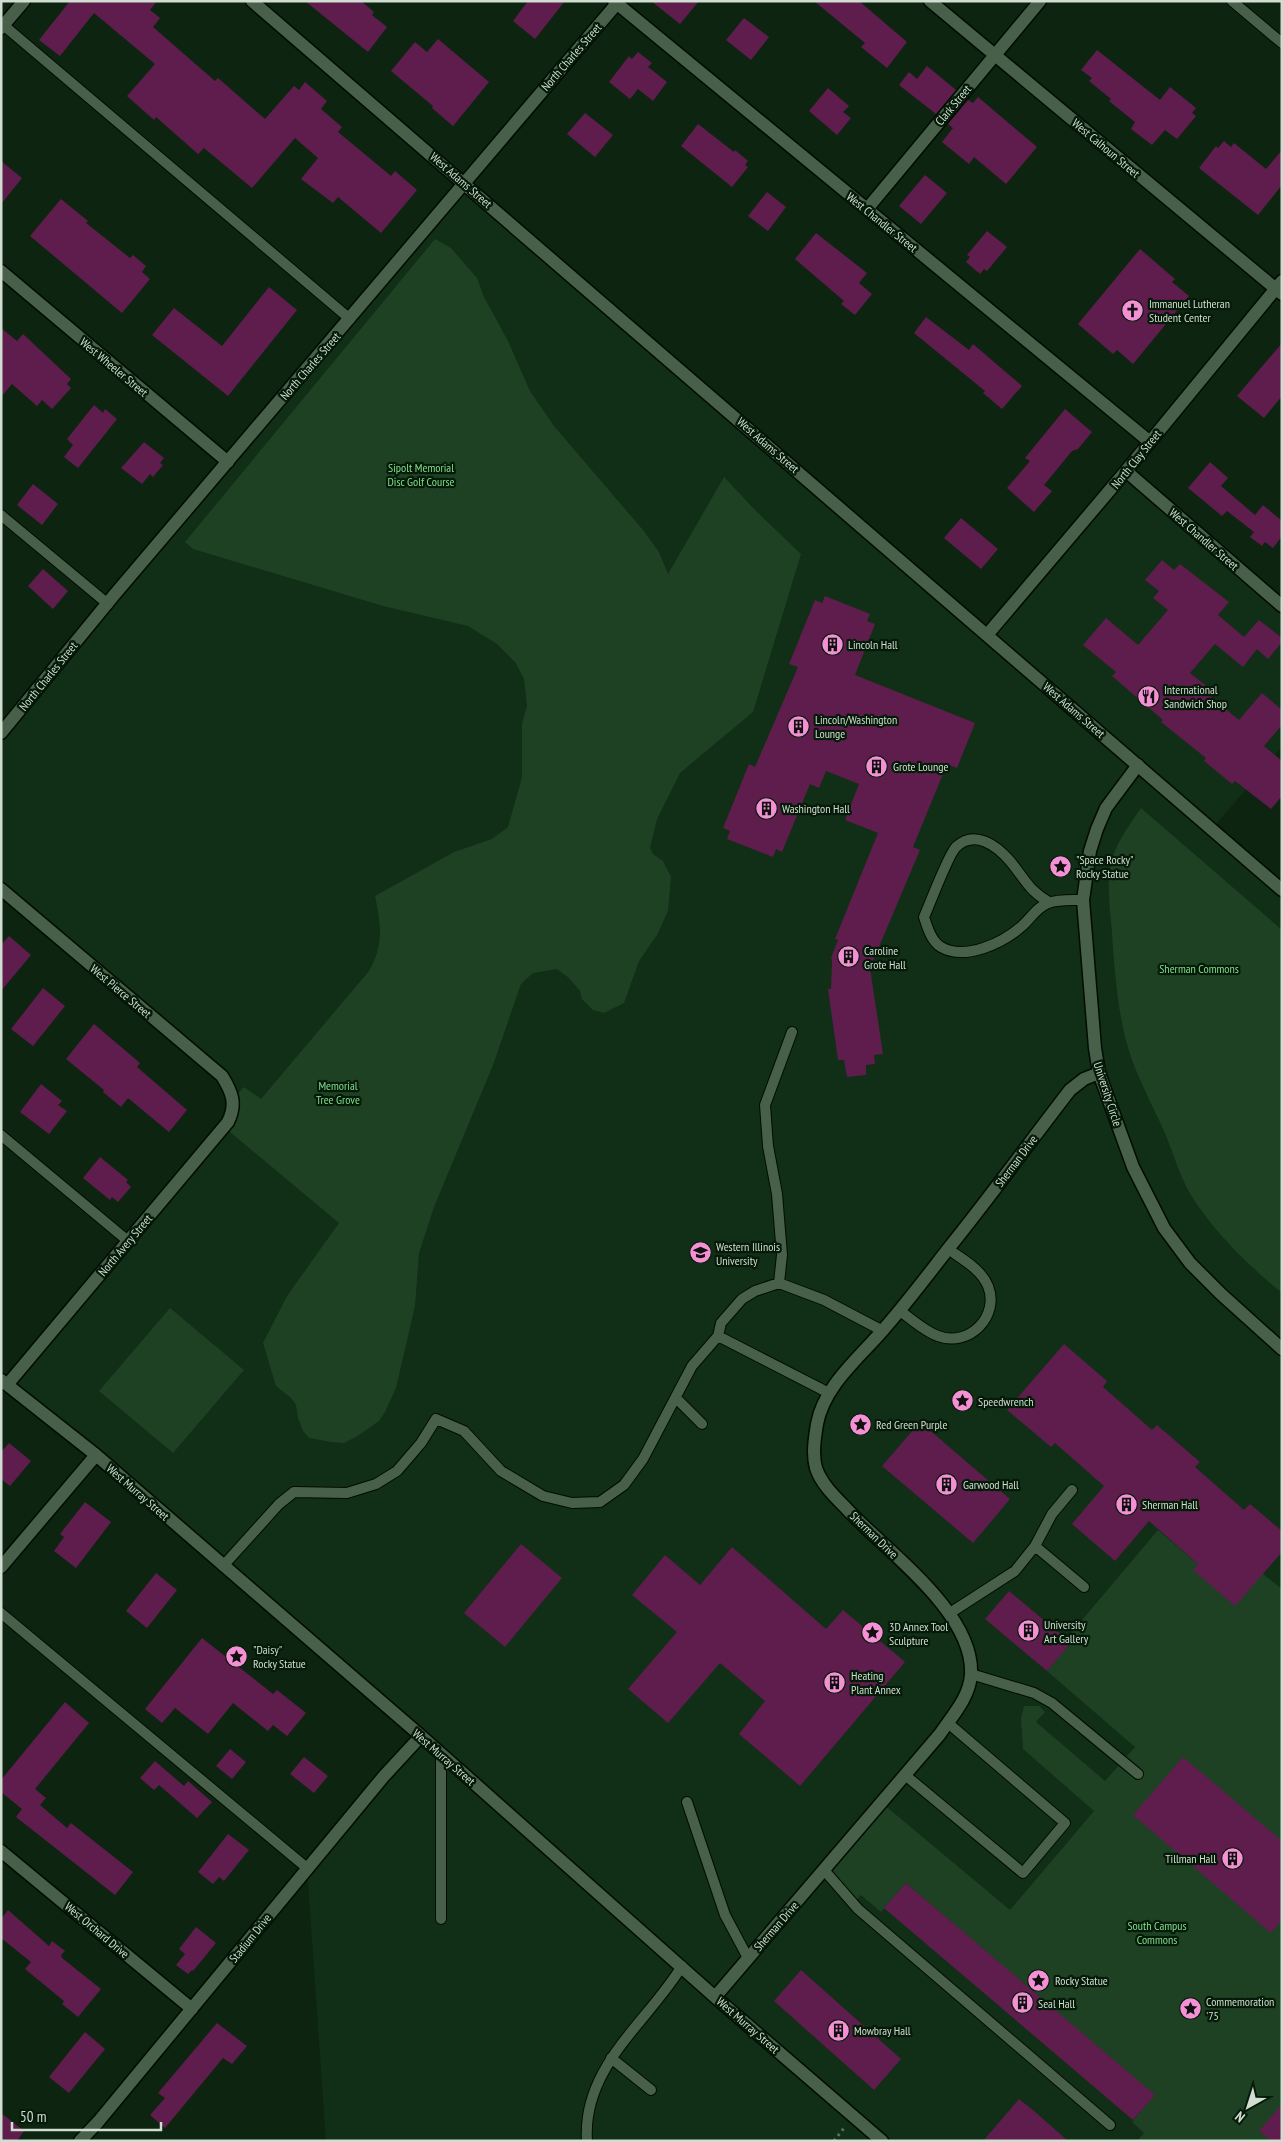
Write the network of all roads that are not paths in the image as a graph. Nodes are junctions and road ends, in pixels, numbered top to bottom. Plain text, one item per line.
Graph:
1 (24, 1) edge
2 (252, 1) edge
3 (930, 1) edge
4 (1040, 1) edge
5 (1232, 1) edge
6 (617, 2) edge
7 (2, 25) edge
8 (1282, 43) edge
9 (995, 55) junction
10 (464, 182) junction
11 (867, 209) junction
12 (1, 271) edge
13 (1280, 288) edge
14 (350, 319) junction
15 (1150, 442) junction
16 (228, 462) junction
17 (1126, 471) junction
18 (1, 514) edge
19 (108, 604) junction
20 (1282, 606) edge
21 (987, 635) junction
22 (1, 732) edge
23 (1138, 765) junction
24 (1, 890) edge
25 (1282, 890) edge
26 (1083, 900) junction
27 (1049, 902) junction
28 (792, 1032) dead end
29 (1100, 1073) junction
30 (234, 1099) joint
31 (1, 1135) edge
32 (128, 1241) junction
33 (948, 1249) junction
34 (779, 1283) junction
35 (899, 1310) junction
36 (883, 1331) junction
37 (718, 1336) junction
38 (1282, 1349) edge
39 (4, 1382) edge
40 (829, 1393) junction
41 (676, 1398) junction
42 (702, 1424) dead end
43 (96, 1455) junction
44 (1072, 1490) dead end
45 (1035, 1546) junction
46 (223, 1566) junction
47 (1, 1567) edge
48 (1084, 1587) dead end
49 (1, 1613) edge
50 (950, 1613) junction
51 (971, 1674) junction
52 (948, 1723) junction
53 (421, 1736) junction
54 (441, 1754) junction
55 (1138, 1774) dead end
56 (905, 1775) junction
57 (687, 1802) dead end
58 (1, 1851) edge
59 (307, 1868) junction
60 (824, 1870) junction
61 (441, 1918) dead end
62 (748, 1958) junction
63 (682, 1966) junction
64 (715, 1997) junction
65 (192, 2008) junction
66 (611, 2058) junction
67 (651, 2090) dead end
68 (1110, 2125) dead end
69 (80, 2141) edge
70 (587, 2141) edge
71 (882, 2141) edge

1 - 7 street
2 - 10 street, West Adams Street
3 - 9 street, West Calhoun Street
4 - 9 street, Clark Street
5 - 8 lane
6 - 10 street, North Charles Street
6 - 11 street, West Chandler Street
7 - 14 lane
9 - 11 street, Clark Street
9 - 13 street, West Calhoun Street
10 - 14 street, North Charles Street
10 - 21 street, West Adams Street
11 - 15 street, West Chandler Street
12 - 16 street, West Wheeler Street
13 - 15 street, North Clay Street
14 - 16 street, North Charles Street
15 - 17 street, North Clay Street
16 - 19 street, North Charles Street
17 - 20 street, West Chandler Street
17 - 21 street, North Clay Street
18 - 19 lane
19 - 22 street, North Charles Street
21 - 23 street, West Adams Street
23 - 25 street, West Adams Street
23 - 26 street, University Circle
24 - 30 street, West Pierce Street
26 - 27 lane
26 - 29 street, University Circle
27 - 27 lane
28 - 34 lane
29 - 33 street, Sherman Drive
29 - 38 street, University Circle
30 - 32 street, North Avery Street
31 - 32 lane
32 - 39 street, North Avery Street
33 - 35 street, Sherman Drive
33 - 35 lane
34 - 36 lane
34 - 37 lane
35 - 36 street, Sherman Drive
36 - 40 street, Sherman Drive
37 - 40 lane
37 - 41 lane
39 - 43 street, West Murray Street
40 - 50 street, Sherman Drive
41 - 42 lane
41 - 46 lane
43 - 46 street, West Murray Street
43 - 47 street
44 - 45 lane
45 - 48 lane
45 - 50 lane
46 - 53 street, West Murray Street
49 - 59 lane
50 - 51 street, Sherman Drive
51 - 52 street, Sherman Drive
51 - 55 lane
52 - 56 street, Sherman Drive
52 - 56 lane
53 - 54 street, West Murray Street
53 - 59 street, Stadium Drive
54 - 61 lane
54 - 63 street, West Murray Street
56 - 60 street, Sherman Drive
57 - 62 lane
58 - 65 street, West Orchard Drive
59 - 65 street, Stadium Drive
60 - 62 street, Sherman Drive
60 - 68 lane
62 - 64 street, Sherman Drive
63 - 64 street, West Murray Street
63 - 66 lane
64 - 71 street, West Murray Street
65 - 69 street, Stadium Drive
66 - 67 lane
66 - 70 lane

